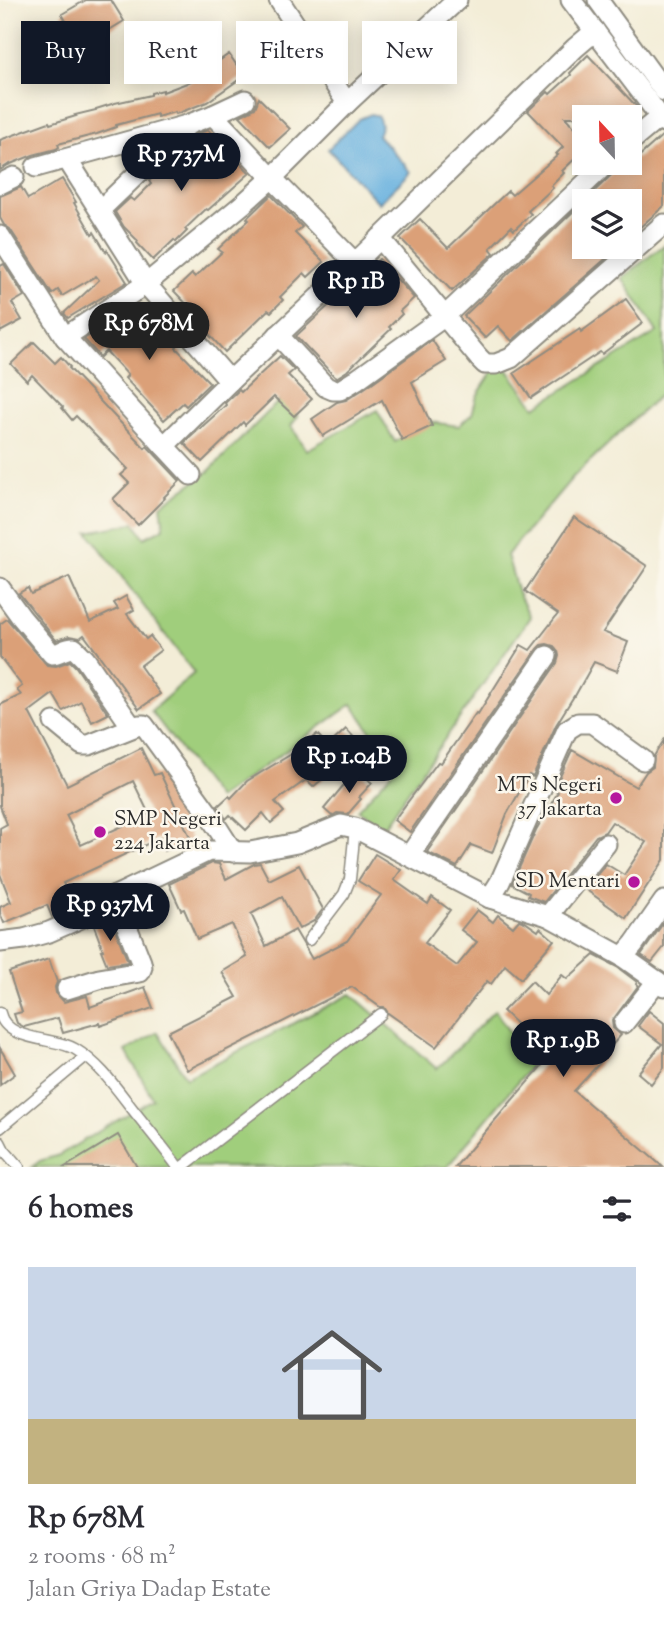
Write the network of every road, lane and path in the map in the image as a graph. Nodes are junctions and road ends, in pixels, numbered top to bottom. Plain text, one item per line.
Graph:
1 (279, 0) edge
2 (457, 0) edge
3 (571, 0) edge
4 (598, 0) edge
5 (595, 31) junction
6 (664, 91) edge
7 (245, 100) dead end
8 (347, 103) junction
9 (213, 115) junction
10 (662, 119) edge
11 (187, 125) junction
12 (642, 133) edge
13 (67, 159) junction
14 (36, 167) dead end
15 (594, 175) edge
16 (272, 178) junction
17 (100, 210) junction
18 (664, 224) edge
19 (0, 236) edge
20 (380, 238) junction
21 (355, 263) junction
22 (146, 284) junction
23 (445, 316) junction
24 (278, 335) junction
25 (65, 337) junction
26 (230, 381) junction
27 (164, 446) junction
28 (191, 475) dead end
29 (0, 588) edge
30 (547, 656) dead end
31 (54, 722) dead end
32 (132, 727) junction
33 (643, 760) dead end
34 (355, 828) junction
35 (606, 844) dead end
36 (233, 852) junction
37 (409, 856) junction
38 (115, 896) junction
39 (490, 898) junction
40 (664, 901) edge
41 (548, 916) junction
42 (309, 940) dead end
43 (0, 943) edge
44 (623, 957) junction
45 (661, 984) edge
46 (67, 989) dead end
47 (0, 1013) edge
48 (381, 1014) dead end
49 (624, 1023) dead end
50 (85, 1057) junction
51 (0, 1128) edge
52 (0, 1142) edge
53 (19, 1167) edge
54 (180, 1167) edge

1 - 8 street
2 - 8 street
3 - 5 street
4 - 6 street
5 - 10 street
5 - 20 street
7 - 9 street
8 - 16 street
9 - 11 street
9 - 16 street
10 - 12 street
11 - 13 street
11 - 17 street
13 - 14 street
13 - 17 street
15 - 23 street
16 - 21 street
16 - 22 street
17 - 22 street
18 - 23 street
19 - 25 street
20 - 21 street
20 - 23 street
21 - 24 street
22 - 25 street
22 - 26 street
23 - 24 street
24 - 26 street
25 - 27 street
26 - 27 street
27 - 28 street
29 - 32 street
30 - 37 street
31 - 32 street
32 - 36 street
33 - 39 street
34 - 36 street
34 - 37 street
34 - 42 lane
35 - 41 street
36 - 38 street
37 - 39 street
38 - 43 street
38 - 46 street
39 - 41 street
40 - 44 street
41 - 44 street
44 - 45 street
45 - 49 street
47 - 50 lane
48 - 54 lane
50 - 51 lane
50 - 54 lane
52 - 53 lane

